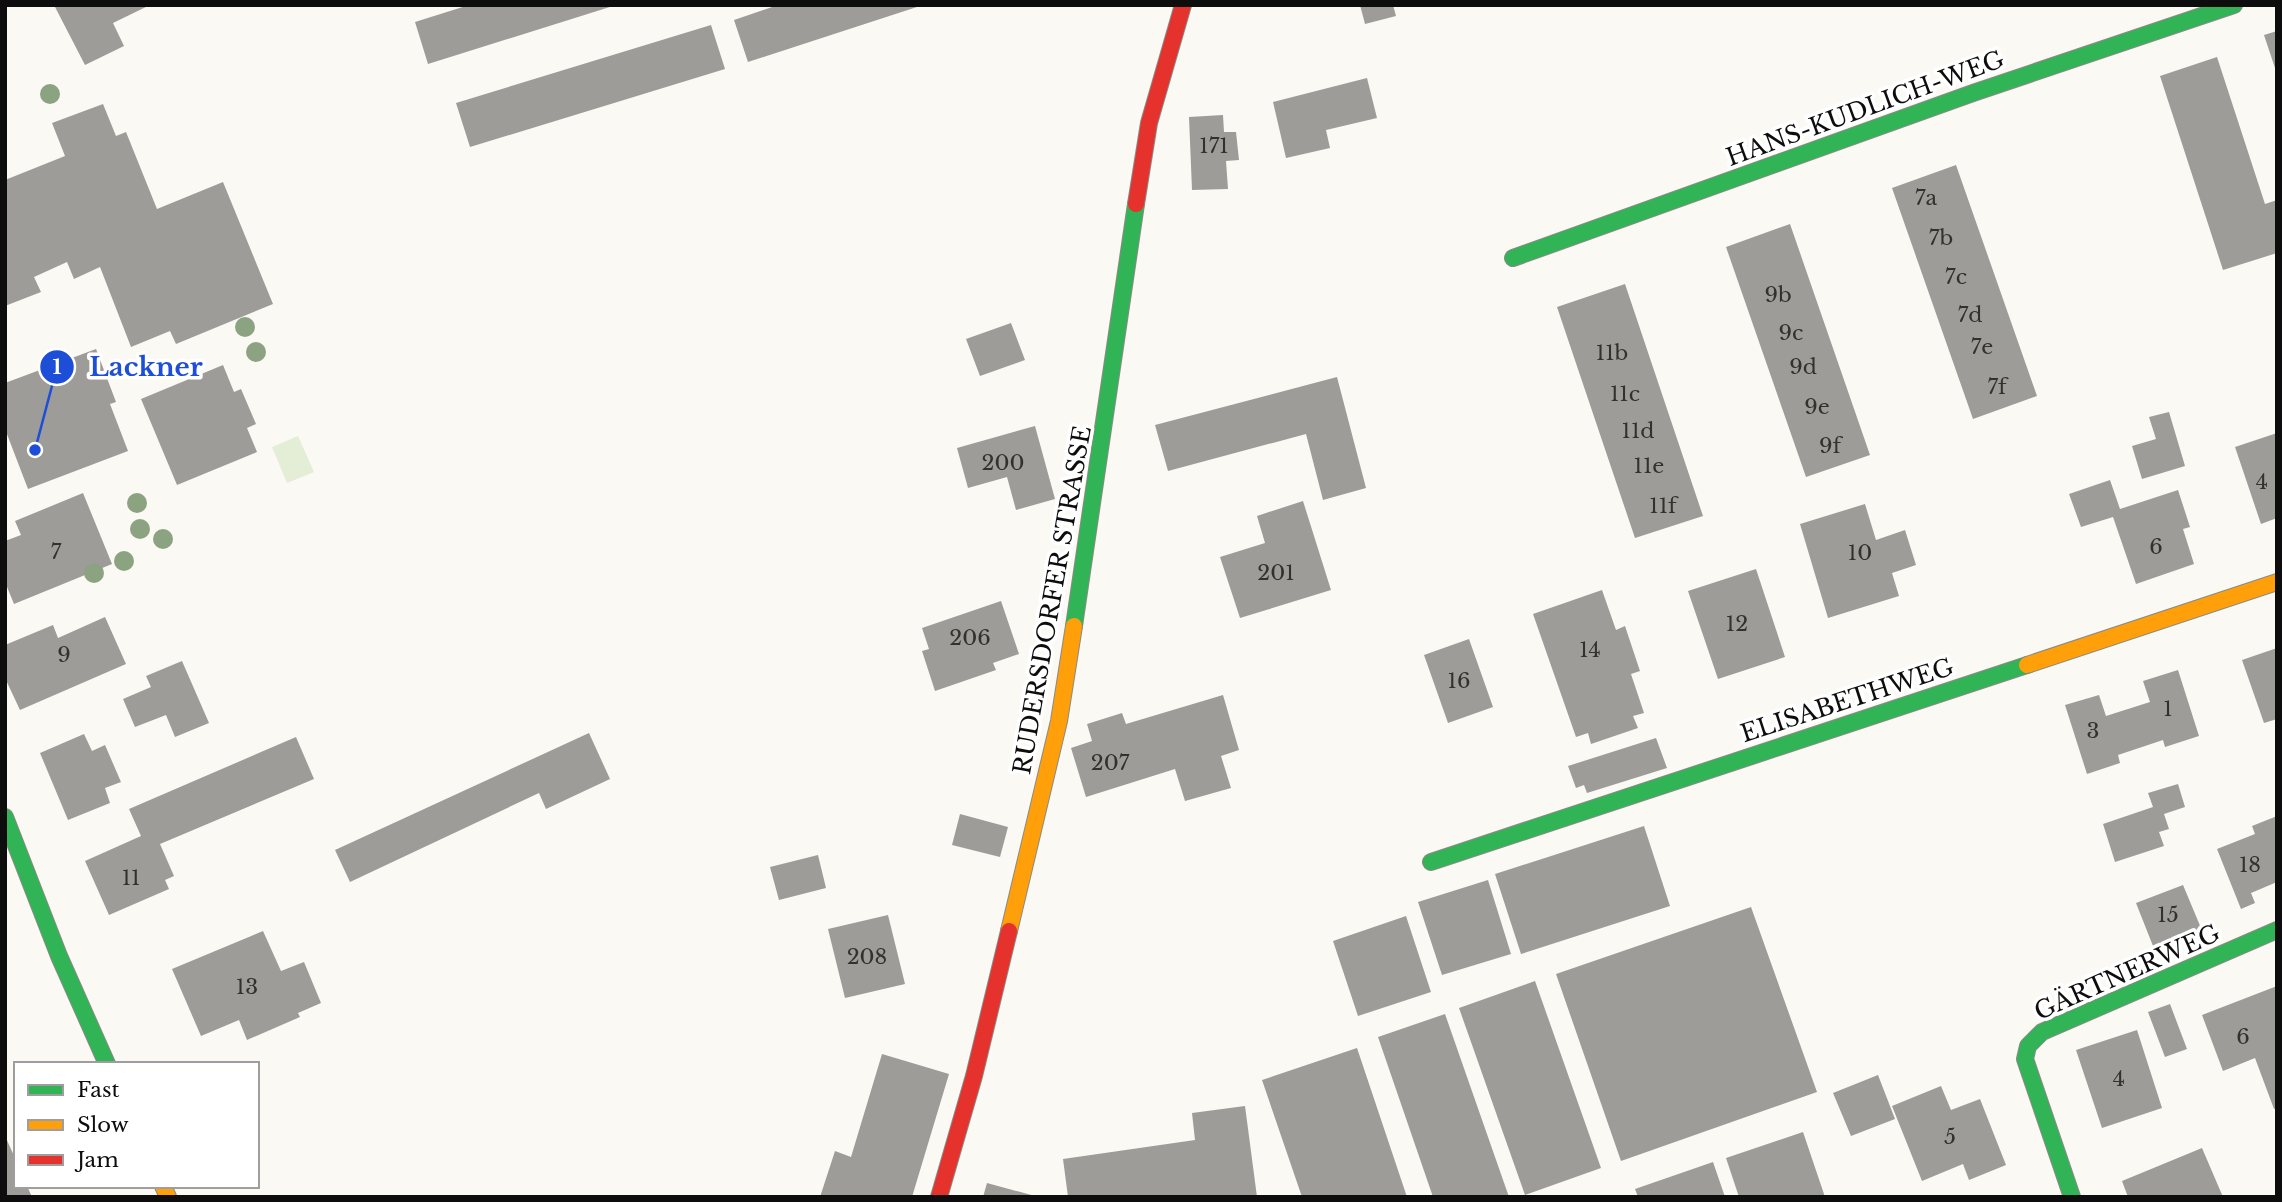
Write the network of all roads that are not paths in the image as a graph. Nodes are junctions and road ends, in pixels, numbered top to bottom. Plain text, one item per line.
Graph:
1 (1183, 5) edge
2 (2234, 5) edge
3 (1513, 258) dead end
4 (2277, 582) edge
5 (5, 817) edge
6 (1431, 862) dead end
7 (2277, 930) edge
8 (106, 1062) edge
9 (939, 1197) edge
10 (2072, 1197) edge

1 - 9 street, RUDERSDORFER STRASSE
2 - 3 street, HANS-KUDLICH-WEG
4 - 6 street, ELISABETHWEG
5 - 8 street
7 - 10 street, GÄRTNERWEG

